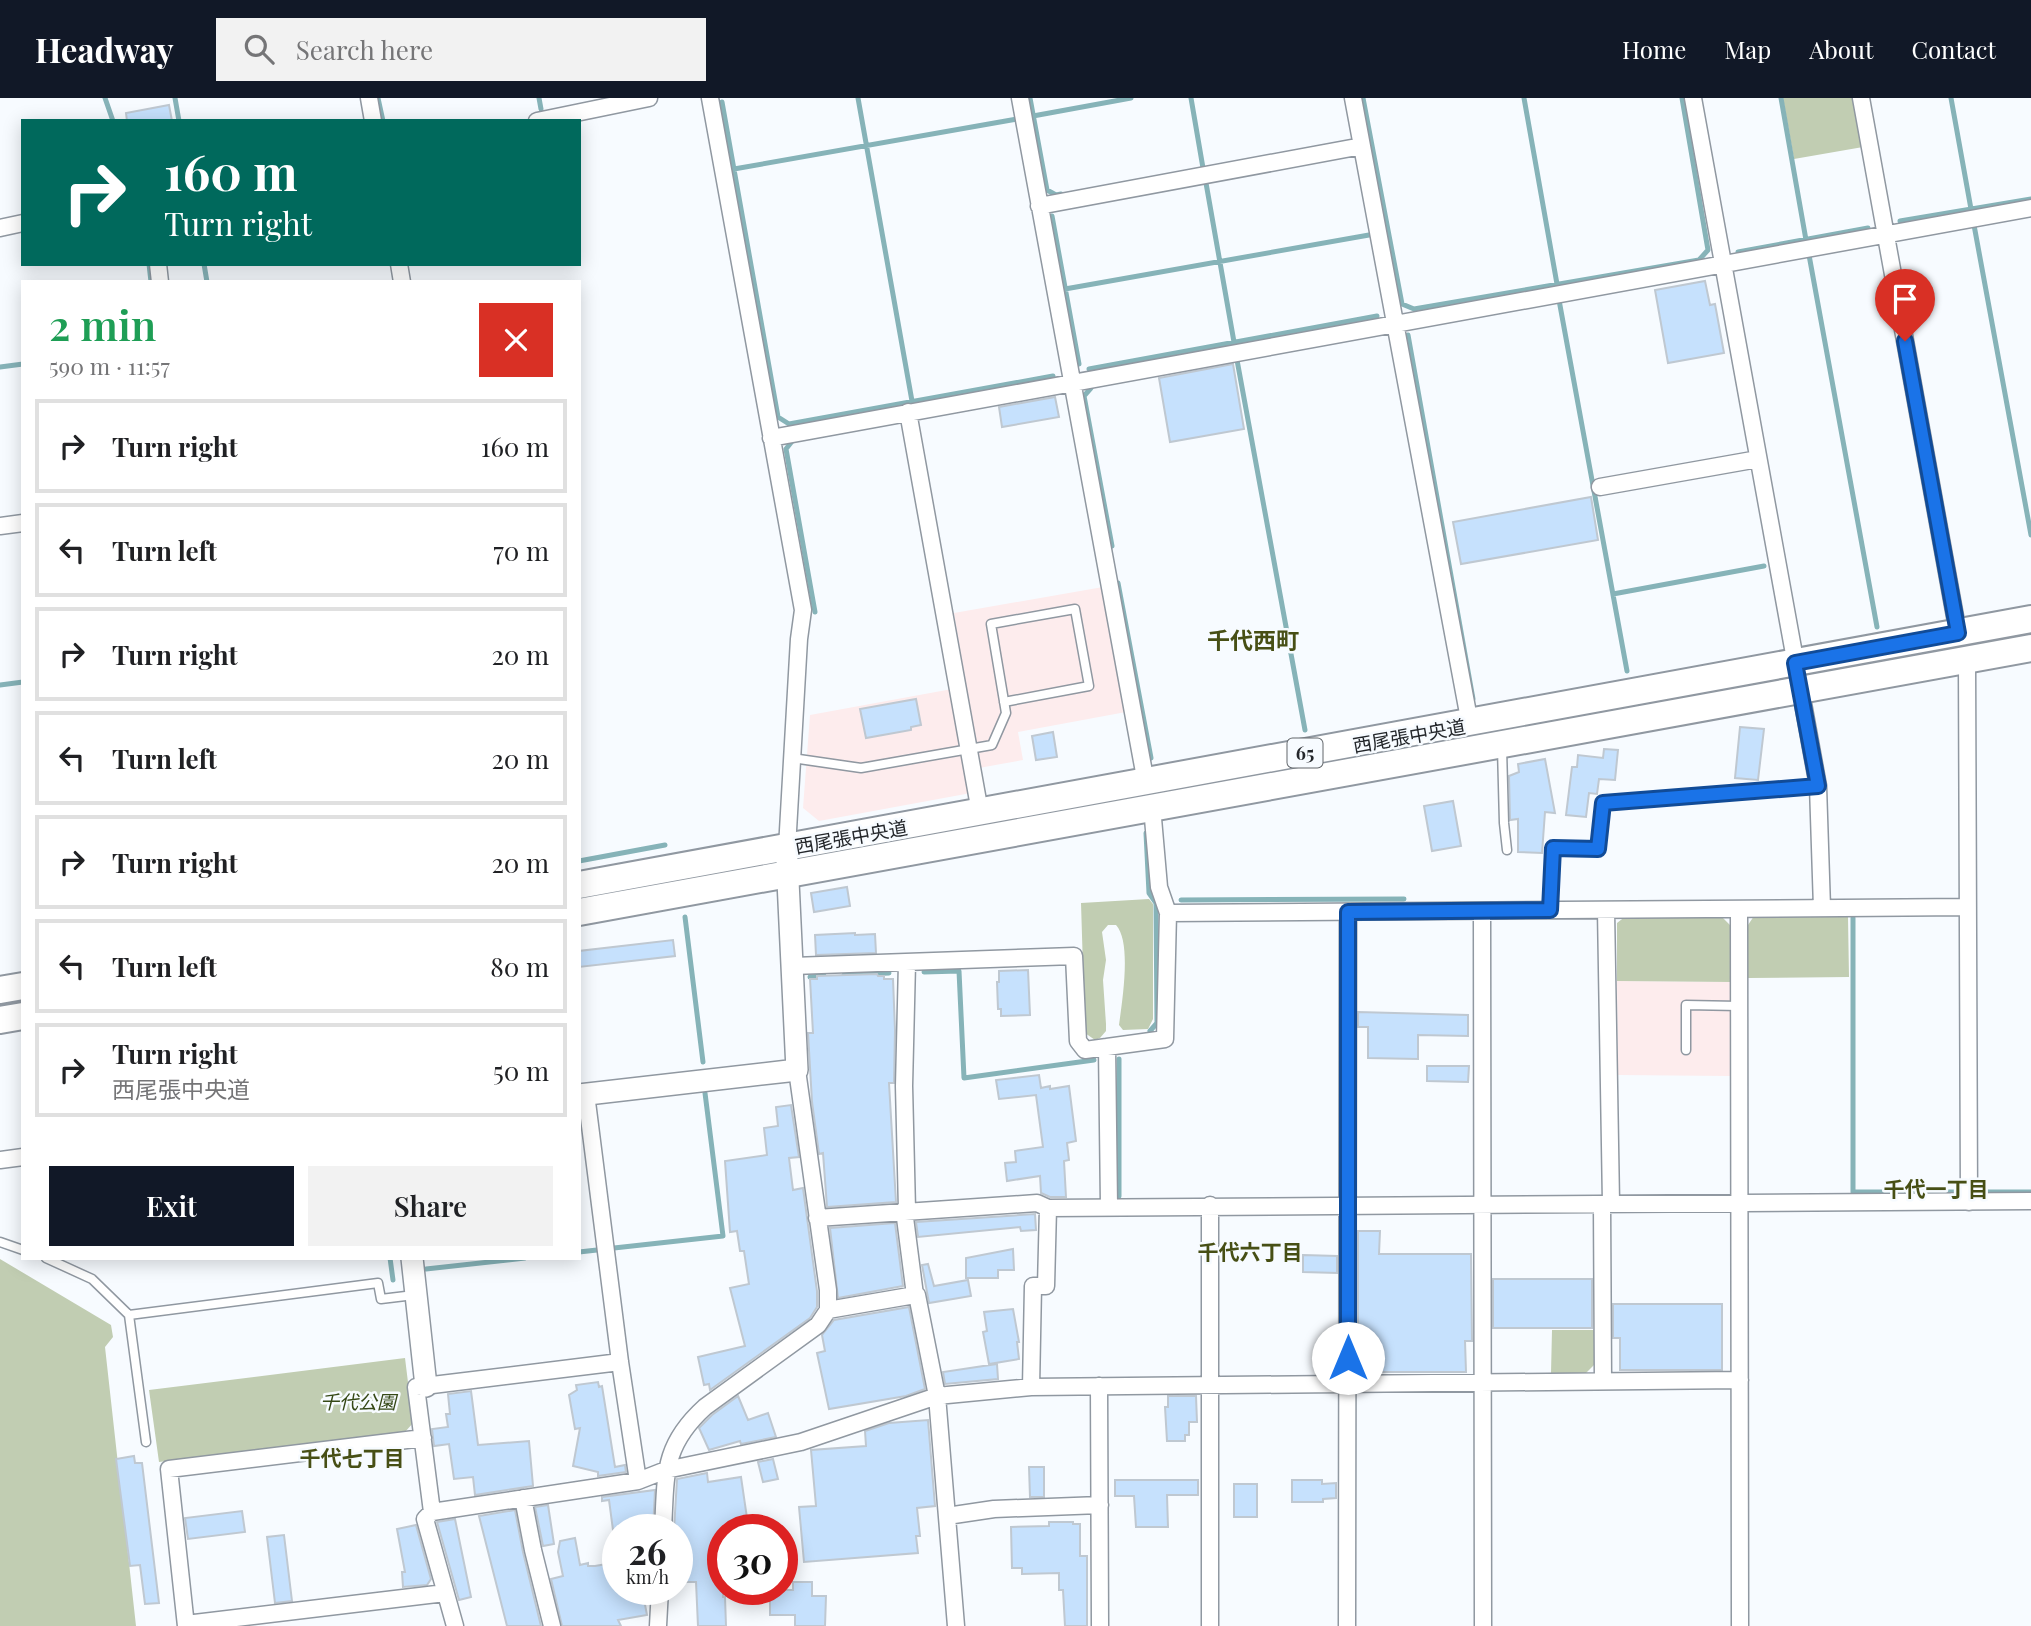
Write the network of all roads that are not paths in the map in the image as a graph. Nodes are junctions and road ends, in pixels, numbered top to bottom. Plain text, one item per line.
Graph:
1 (369, 98) edge
2 (649, 98) edge
3 (710, 98) edge
4 (1020, 98) edge
5 (1353, 98) edge
6 (1693, 98) edge
7 (1861, 98) edge
8 (373, 119) edge
9 (547, 119) edge
10 (1362, 146) junction
11 (1040, 206) junction
12 (2031, 208) edge
13 (21, 223) edge
14 (0, 228) edge
15 (1885, 234) junction
16 (1723, 264) junction
17 (1395, 322) junction
18 (1072, 382) junction
19 (908, 412) junction
20 (772, 438) junction
21 (1758, 459) junction
22 (1600, 487) dead end
23 (21, 523) edge
24 (0, 526) edge
25 (2031, 619) edge
26 (1958, 633) junction
27 (2031, 648) edge
28 (1967, 660) junction
29 (1795, 663) junction
30 (1799, 690) junction
31 (1004, 702) junction
32 (1470, 724) junction
33 (1502, 744) junction
34 (969, 749) junction
35 (792, 758) junction
36 (1818, 786) junction
37 (1149, 795) junction
38 (980, 813) junction
39 (1507, 849) dead end
40 (787, 860) junction
41 (581, 885) edge
42 (1968, 907) junction
43 (1822, 908) junction
44 (1739, 909) junction
45 (1550, 910) junction
46 (1606, 910) junction
47 (1482, 911) junction
48 (581, 912) edge
49 (1348, 912) junction
50 (1168, 913) junction
51 (907, 964) junction
52 (793, 966) junction
53 (21, 986) edge
54 (0, 990) edge
55 (1739, 1006) junction
56 (21, 1016) edge
57 (0, 1020) edge
58 (1107, 1047) junction
59 (1686, 1050) dead end
60 (797, 1070) junction
61 (583, 1094) edge
62 (21, 1157) edge
63 (0, 1160) edge
64 (2031, 1201) edge
65 (1969, 1202) junction
66 (1607, 1203) junction
67 (1740, 1203) junction
68 (1482, 1204) junction
69 (1210, 1205) junction
70 (1347, 1205) junction
71 (1109, 1206) junction
72 (1048, 1208) junction
73 (906, 1210) junction
74 (817, 1218) junction
75 (0, 1242) edge
76 (21, 1249) edge
77 (50, 1260) edge
78 (412, 1260) edge
79 (416, 1295) junction
80 (915, 1295) junction
81 (828, 1310) junction
82 (129, 1315) junction
83 (620, 1362) junction
84 (1740, 1380) junction
85 (1603, 1381) junction
86 (1483, 1382) junction
87 (1348, 1384) junction
88 (426, 1385) junction
89 (1210, 1385) junction
90 (1099, 1386) junction
91 (1031, 1387) junction
92 (937, 1396) junction
93 (423, 1438) junction
94 (146, 1442) dead end
95 (666, 1470) junction
96 (638, 1481) junction
97 (523, 1498) junction
98 (1100, 1505) junction
99 (432, 1512) junction
100 (664, 1514) edge
101 (947, 1516) junction
102 (445, 1593) junction
103 (659, 1605) edge
104 (186, 1625) edge
105 (455, 1626) edge
106 (552, 1626) edge
107 (658, 1626) edge
108 (956, 1626) edge
109 (1100, 1626) edge
110 (1210, 1626) edge
111 (1347, 1626) edge
112 (1483, 1626) edge
113 (1740, 1626) edge

1 - 8 street
2 - 9 street
3 - 20 street
4 - 11 street
5 - 10 street
6 - 16 street
7 - 15 street
10 - 11 street
10 - 17 street
11 - 18 street
12 - 15 street
13 - 14 street
15 - 16 street
15 - 26 street
16 - 17 street
16 - 21 street
17 - 18 street
17 - 32 street
18 - 19 street
18 - 37 street
19 - 20 street
19 - 34 street
20 - 35 street
21 - 22 street
21 - 29 street
23 - 24 street
25 - 26 main road, 西尾張中央道 / 65
26 - 29 main road, 西尾張中央道 / 65
27 - 28 main road, 西尾張中央道 / 65
28 - 30 main road, 西尾張中央道 / 65
28 - 42 street
29 - 30 street
29 - 32 main road, 西尾張中央道 / 65
30 - 33 main road, 西尾張中央道 / 65
30 - 36 street
31 - 31 lane
31 - 34 lane
32 - 37 main road, 西尾張中央道 / 65
33 - 37 main road, 西尾張中央道 / 65
33 - 39 lane
34 - 35 lane
34 - 38 street
35 - 40 street
36 - 43 street
36 - 45 lane
37 - 38 main road, 西尾張中央道 / 65
37 - 40 main road, 西尾張中央道 / 65
37 - 50 street
38 - 40 main road, 西尾張中央道 / 65
40 - 41 main road, 西尾張中央道 / 65
40 - 48 main road, 西尾張中央道 / 65
40 - 52 street
42 - 43 street
42 - 65 street
43 - 44 street
44 - 46 street
44 - 55 street
45 - 46 street
45 - 47 street
46 - 66 street
47 - 49 street
47 - 68 street
49 - 50 street
49 - 70 street
50 - 58 street
51 - 52 street
51 - 58 street
51 - 73 street
52 - 60 street
53 - 54 main road
55 - 59 lane
55 - 67 street
56 - 57 main road
58 - 71 street
60 - 61 street
60 - 74 street
61 - 83 street
62 - 63 street
64 - 65 street
65 - 67 street
66 - 67 street
66 - 68 street
66 - 85 street
67 - 84 street
68 - 70 street
68 - 86 street
69 - 70 street
69 - 71 street
69 - 89 street
70 - 87 street
71 - 72 street
72 - 73 street
72 - 91 street
73 - 74 street
73 - 80 street
74 - 81 street
75 - 76 lane
77 - 82 lane
78 - 79 street
79 - 82 lane
79 - 88 street
80 - 81 street
80 - 92 street
81 - 95 street
82 - 94 lane
83 - 88 street
83 - 96 street
84 - 85 street
84 - 113 street
85 - 86 street
86 - 87 street
86 - 112 street
87 - 89 street
87 - 111 street
88 - 93 street
89 - 90 street
89 - 110 street
90 - 91 street
90 - 98 street
91 - 92 street
92 - 95 street
92 - 101 street
93 - 99 street
93 - 104 street
95 - 96 street
95 - 100 street
96 - 97 street
97 - 99 street
97 - 106 street
98 - 101 street
98 - 109 street
99 - 102 street
101 - 108 street
102 - 104 street
102 - 105 street
103 - 107 street

